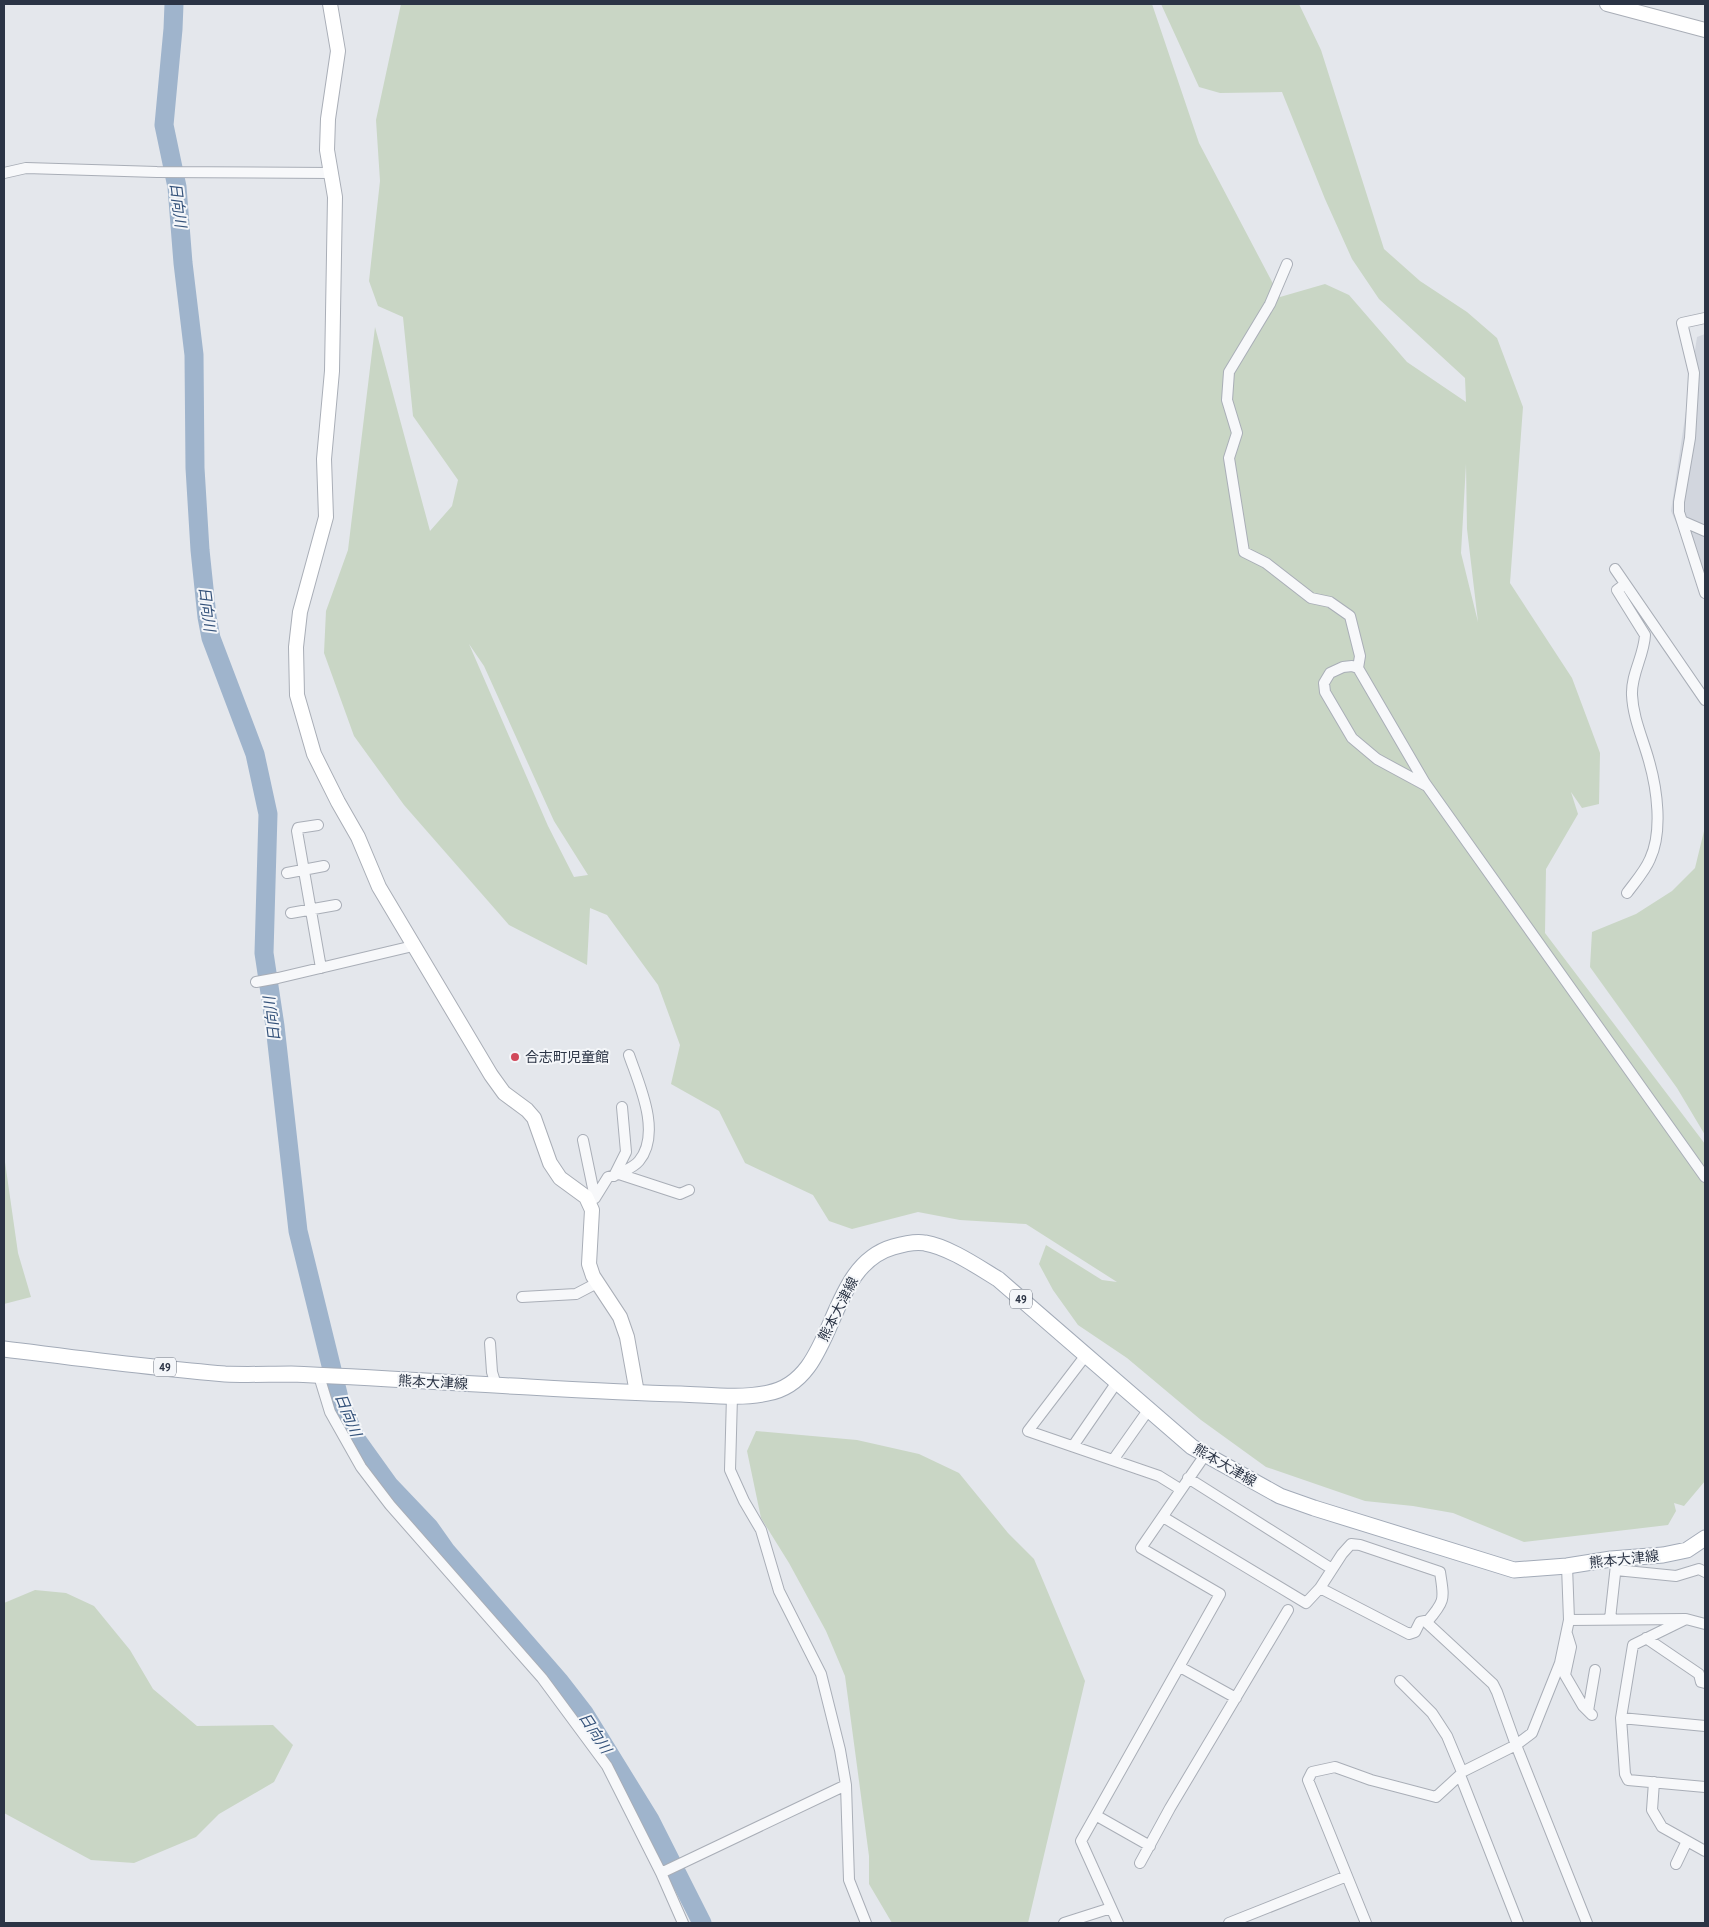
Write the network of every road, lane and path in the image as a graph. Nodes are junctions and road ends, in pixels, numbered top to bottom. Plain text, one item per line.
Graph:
1 (330, 4) edge
2 (1607, 4) edge
3 (1705, 30) edge
4 (4, 173) edge
5 (330, 173) junction
6 (1287, 264) dead end
7 (1705, 318) edge
8 (1682, 521) junction
9 (1705, 531) edge
10 (1615, 569) dead end
11 (1626, 584) junction
12 (1705, 593) edge
13 (1358, 668) junction
14 (1705, 700) edge
15 (1426, 786) junction
16 (318, 825) dead end
17 (324, 866) dead end
18 (305, 870) junction
19 (287, 873) dead end
20 (1627, 893) dead end
21 (336, 905) dead end
22 (312, 909) junction
23 (291, 913) dead end
24 (413, 946) junction
25 (322, 968) junction
26 (256, 982) dead end
27 (629, 1055) dead end
28 (622, 1107) dead end
29 (583, 1140) dead end
30 (617, 1175) junction
31 (1705, 1177) edge
32 (689, 1190) dead end
33 (592, 1200) junction
34 (597, 1283) junction
35 (522, 1297) dead end
36 (490, 1343) dead end
37 (4, 1349) edge
38 (1086, 1355) junction
39 (323, 1376) junction
40 (1117, 1382) junction
41 (496, 1385) junction
42 (637, 1393) junction
43 (732, 1396) junction
44 (1149, 1409) junction
45 (1073, 1446) junction
46 (1205, 1455) junction
47 (1113, 1460) junction
48 (1188, 1478) junction
49 (1180, 1489) junction
50 (1163, 1517) junction
51 (1705, 1538) edge
52 (1617, 1564) junction
53 (1567, 1566) junction
54 (1332, 1569) junction
55 (1705, 1572) edge
56 (1320, 1588) junction
57 (1288, 1610) dead end
58 (1610, 1619) junction
59 (1686, 1619) junction
60 (1569, 1620) junction
61 (1427, 1622) junction
62 (1705, 1624) edge
63 (1567, 1633) junction
64 (1646, 1638) junction
65 (1180, 1667) junction
66 (1596, 1670) dead end
67 (1400, 1681) dead end
68 (1705, 1682) edge
69 (1236, 1698) junction
70 (1621, 1718) junction
71 (1705, 1726) edge
72 (1516, 1745) junction
73 (1461, 1774) junction
74 (1654, 1782) junction
75 (846, 1785) junction
76 (1705, 1787) edge
77 (1097, 1816) junction
78 (1687, 1841) junction
79 (1150, 1846) junction
80 (1705, 1851) edge
81 (1140, 1864) dead end
82 (1676, 1864) dead end
83 (661, 1873) junction
84 (1347, 1876) junction
85 (1111, 1908) junction
86 (683, 1923) edge
87 (866, 1923) edge
88 (1064, 1923) edge
89 (1118, 1923) edge
90 (1230, 1923) edge
91 (1366, 1923) edge
92 (1518, 1923) edge
93 (1586, 1923) edge

1 - 5 street
2 - 3 street
4 - 5 street
5 - 24 street
6 - 13 street
7 - 8 street
8 - 9 street
8 - 12 street
10 - 11 street
11 - 14 street
11 - 20 street
13 - 15 street
13 - 15 street
15 - 31 street
16 - 18 street
17 - 18 street
18 - 19 street
18 - 22 street
21 - 22 street
22 - 23 street
22 - 25 street
24 - 25 street
24 - 33 street
25 - 26 street
27 - 30 street
28 - 30 street
29 - 33 street
30 - 32 street
30 - 33 street
33 - 34 street
34 - 35 street
34 - 42 street
36 - 41 street
37 - 39 main road, 熊本大津線 / 49
38 - 40 main road, 熊本大津線 / 49
38 - 43 main road, 熊本大津線 / 49
38 - 45 street
39 - 41 main road, 熊本大津線 / 49
39 - 83 street
40 - 44 main road, 熊本大津線 / 49
40 - 45 street
41 - 42 main road, 熊本大津線 / 49
42 - 43 main road, 熊本大津線 / 49
43 - 75 street
44 - 46 main road, 熊本大津線 / 49
44 - 47 street
45 - 47 street
46 - 48 street
46 - 53 main road, 熊本大津線 / 49
47 - 49 street
48 - 49 street
48 - 54 street
49 - 50 street
50 - 56 street
50 - 65 street
51 - 52 main road, 熊本大津線 / 49
52 - 53 main road, 熊本大津線 / 49
52 - 55 street
52 - 58 street
53 - 60 street
54 - 56 street
54 - 61 street
56 - 61 street
57 - 69 street
58 - 59 street
58 - 60 street
59 - 62 street
59 - 64 street
60 - 63 street
61 - 72 street
63 - 66 street
63 - 72 street
64 - 68 street
64 - 70 street
65 - 69 street
65 - 77 street
67 - 73 street
69 - 79 street
70 - 71 street
70 - 74 street
72 - 73 street
72 - 93 street
73 - 84 street
73 - 92 street
74 - 76 street
74 - 78 street
75 - 83 street
75 - 87 street
77 - 79 street
77 - 85 street
78 - 80 street
78 - 82 street
79 - 81 street
83 - 86 street
84 - 90 street
84 - 91 street
85 - 88 street
85 - 89 street

